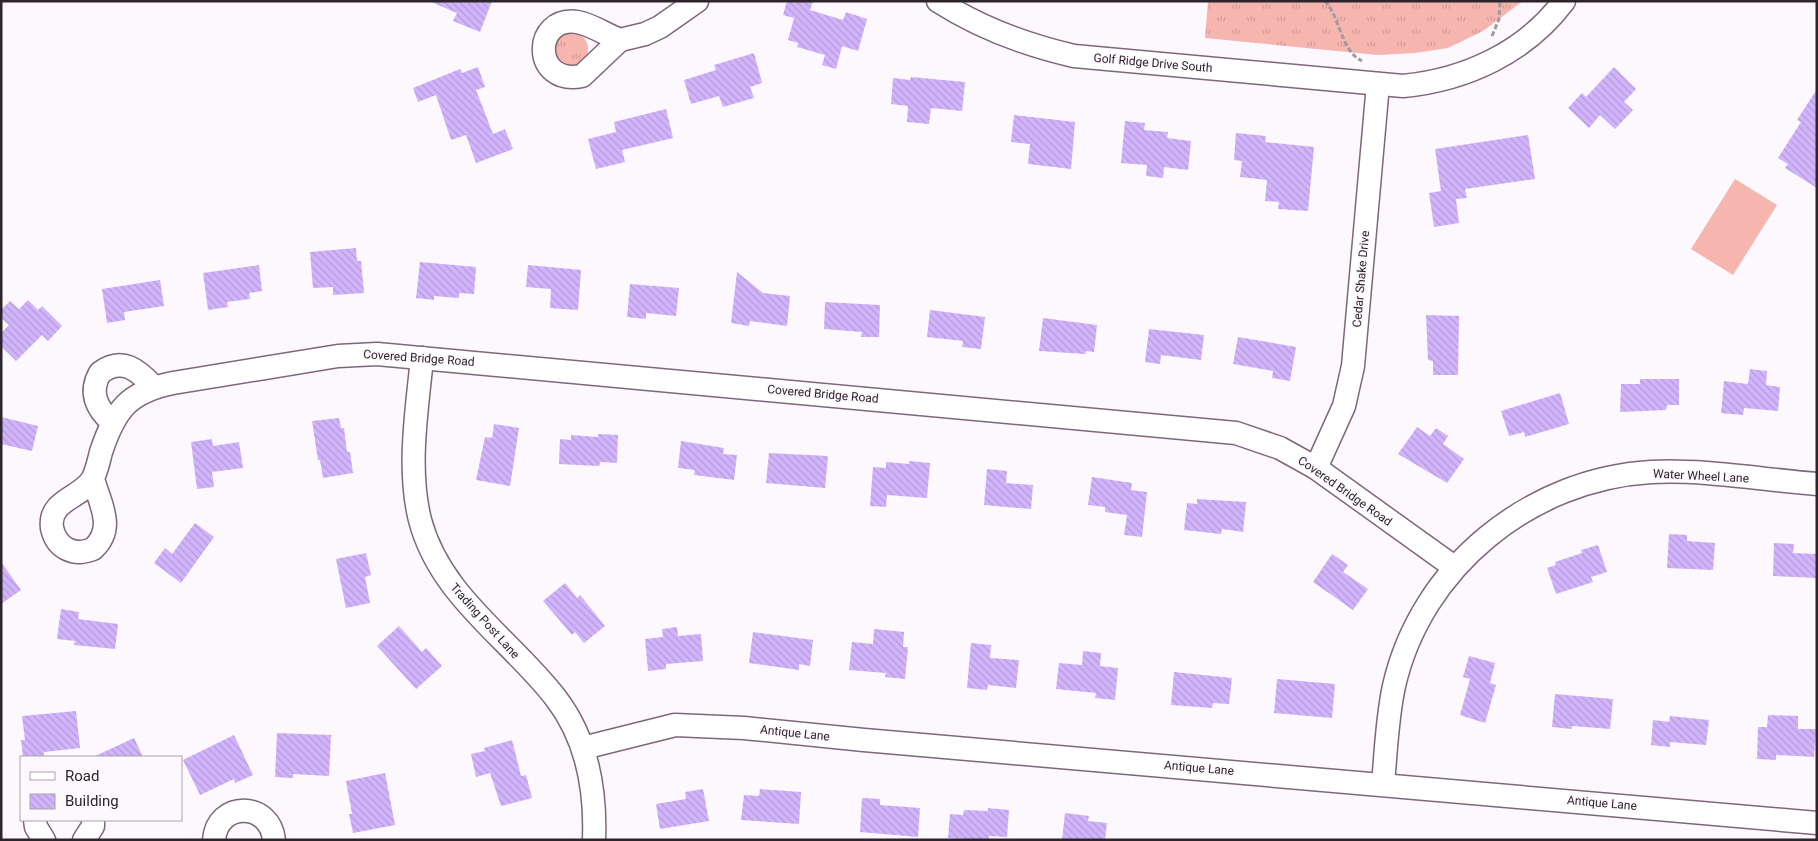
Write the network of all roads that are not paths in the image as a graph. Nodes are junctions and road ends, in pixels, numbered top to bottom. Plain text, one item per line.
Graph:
1 (697, 1) edge
2 (938, 1) edge
3 (1564, 1) edge
4 (620, 40) dead end
5 (1378, 84) junction
6 (422, 358) junction
7 (154, 386) junction
8 (112, 422) junction
9 (1316, 468) junction
10 (93, 479) dead end
11 (1817, 484) edge
12 (1454, 567) junction
13 (583, 748) junction
14 (1383, 784) junction
15 (35, 821) edge
16 (93, 821) edge
17 (1817, 823) edge
18 (1791, 830) edge
19 (44, 840) edge
20 (84, 840) edge
21 (214, 840) edge
22 (274, 840) edge
23 (594, 840) edge

1 - 4 street
2 - 5 street, Golf Ridge Drive South
3 - 5 street, Golf Ridge Drive South
5 - 9 street, Cedar Shake Drive
6 - 7 street, Covered Bridge Road
6 - 9 street, Covered Bridge Road
6 - 13 street, Trading Post Lane
7 - 8 street, Covered Bridge Road
7 - 8 street
8 - 10 street, Covered Bridge Road
9 - 12 street, Covered Bridge Road
11 - 12 street, Water Wheel Lane
12 - 14 street, Water Wheel Lane
13 - 14 street, Antique Lane
13 - 23 street, Trading Post Lane
14 - 18 street, Antique Lane
15 - 19 street
16 - 20 street
17 - 18 street, Antique Lane
21 - 22 street

